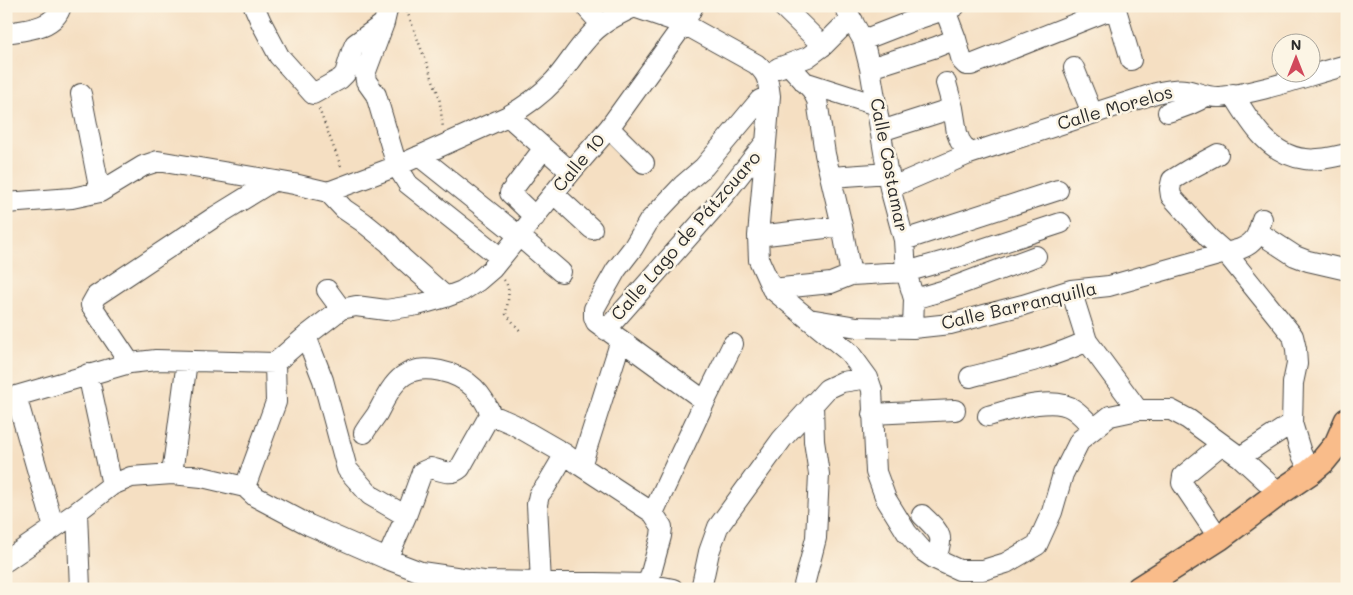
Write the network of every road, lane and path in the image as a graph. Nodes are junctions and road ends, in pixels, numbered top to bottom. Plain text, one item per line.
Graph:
1 (61, 6) edge
2 (254, 6) edge
3 (405, 6) edge
4 (585, 6) edge
5 (634, 6) edge
6 (693, 6) edge
7 (782, 6) edge
8 (1115, 7) edge
9 (950, 8) edge
10 (914, 12) edge
11 (849, 14) edge
12 (386, 15) edge
13 (684, 24) junction
14 (602, 25) junction
15 (6, 33) edge
16 (956, 38) junction
17 (863, 40) junction
18 (823, 46) junction
19 (1131, 60) dead end
20 (789, 65) junction
21 (1347, 65) edge
22 (870, 68) junction
23 (1074, 68) dead end
24 (764, 70) junction
25 (804, 82) junction
26 (946, 83) dead end
27 (81, 94) dead end
28 (314, 94) junction
29 (1233, 94) junction
30 (770, 96) junction
31 (1206, 96) junction
32 (876, 104) junction
33 (953, 108) junction
34 (1168, 112) dead end
35 (1092, 113) junction
36 (508, 116) junction
37 (609, 128) junction
38 (881, 131) junction
39 (766, 142) junction
40 (449, 144) junction
41 (544, 148) junction
42 (969, 154) junction
43 (1218, 154) dead end
44 (1347, 154) edge
45 (419, 156) junction
46 (644, 163) dead end
47 (397, 166) junction
48 (571, 172) junction
49 (831, 177) junction
50 (889, 180) junction
51 (273, 181) junction
52 (347, 185) junction
53 (1058, 190) dead end
54 (100, 192) junction
55 (328, 192) junction
56 (554, 194) junction
57 (6, 203) edge
58 (535, 217) junction
59 (1061, 223) dead end
60 (842, 226) junction
61 (592, 229) dead end
62 (518, 235) junction
63 (758, 236) junction
64 (904, 240) junction
65 (1226, 253) junction
66 (1036, 256) dead end
67 (496, 263) junction
68 (1347, 270) edge
69 (561, 272) dead end
70 (906, 272) junction
71 (851, 275) junction
72 (772, 289) junction
73 (328, 290) dead end
74 (1071, 290) junction
75 (454, 294) junction
76 (914, 299) junction
77 (341, 309) junction
78 (807, 319) junction
79 (913, 328) junction
80 (607, 329) junction
81 (522, 333) dead end
82 (306, 336) junction
83 (1087, 341) junction
84 (734, 344) dead end
85 (187, 361) junction
86 (130, 363) junction
87 (275, 363) junction
88 (88, 374) junction
89 (970, 377) dead end
90 (868, 378) junction
91 (11, 398) edge
92 (705, 401) junction
93 (813, 403) junction
94 (955, 410) dead end
95 (1138, 410) junction
96 (872, 414) junction
97 (988, 416) dead end
98 (492, 417) junction
99 (1347, 421) edge
100 (1292, 424) junction
101 (1094, 428) junction
102 (364, 433) dead end
103 (1222, 444) junction
104 (565, 454) junction
105 (1240, 457) junction
106 (582, 466) junction
107 (1310, 472) junction
108 (172, 474) junction
109 (112, 485) junction
110 (245, 487) junction
111 (1279, 493) junction
112 (77, 512) junction
113 (653, 513) junction
114 (922, 515) dead end
115 (406, 516) junction
116 (54, 528) junction
117 (1219, 538) junction
118 (386, 559) junction
119 (935, 559) junction
120 (6, 561) edge
121 (541, 583) junction
122 (648, 584) junction
123 (483, 585) edge
124 (80, 589) edge
125 (673, 589) edge
126 (701, 589) edge
127 (803, 589) edge
128 (1139, 589) edge

1 - 15 street
2 - 28 street
3 - 40 path
4 - 14 street
5 - 13 street
5 - 14 street
6 - 13 street, Calle 10
7 - 18 street
8 - 16 street
8 - 19 street
9 - 10 street
9 - 16 street
10 - 17 street
11 - 17 street, Calle Costamar
11 - 18 street
12 - 28 street
12 - 47 street
13 - 24 street
13 - 37 street, Calle 10
14 - 36 street
16 - 22 street
17 - 22 street, Calle Costamar
18 - 20 street
20 - 24 street
20 - 25 street
21 - 29 street, Calle Morelos
22 - 32 street, Calle Costamar
23 - 35 street
24 - 30 street
25 - 32 street
25 - 49 street
26 - 33 street
27 - 54 street
28 - 52 path
29 - 31 street, Calle Morelos
29 - 44 street
30 - 39 street
30 - 80 street
31 - 34 street
31 - 35 street, Calle Morelos
32 - 38 street, Calle Costamar
33 - 38 street
33 - 42 street
35 - 42 street, Calle Morelos
36 - 40 street
36 - 41 street
37 - 46 street
37 - 48 street, Calle 10
38 - 50 street, Calle Costamar
39 - 63 street
39 - 80 street, Calle Lago de Pátzcuaro
40 - 45 street
41 - 48 street
41 - 58 street
42 - 50 street, Calle Morelos
43 - 65 street
45 - 47 street
45 - 62 street
47 - 52 street
47 - 67 street
48 - 56 street, Calle 10
49 - 50 street, Calle Morelos
49 - 60 street
50 - 64 street, Calle Costamar
51 - 54 street
51 - 55 street
51 - 86 street
52 - 55 street
53 - 64 street
54 - 57 street
55 - 75 street
56 - 58 street, Calle 10
56 - 61 street
58 - 62 street, Calle 10
59 - 70 street
60 - 63 street
60 - 71 street
62 - 67 street, Calle 10
62 - 69 street
63 - 72 street
64 - 70 street, Calle Costamar
65 - 68 street, Calle Barranquilla
65 - 74 street, Calle Barranquilla
65 - 100 street
66 - 76 street
67 - 75 street, Calle 10
67 - 81 path
70 - 71 street
70 - 76 street, Calle Costamar
71 - 72 street
72 - 78 street
73 - 77 street
74 - 79 street, Calle Barranquilla
74 - 83 street
75 - 77 street, Calle 10
76 - 79 street, Calle Costamar
77 - 82 street
78 - 79 street, Calle Barranquilla
78 - 90 street
80 - 92 street
80 - 106 street, Calle Lago de Pátzcuaro
82 - 87 street
82 - 115 street
83 - 89 street
83 - 95 street
84 - 92 street
85 - 86 street
85 - 87 street
85 - 108 street
86 - 88 street
87 - 110 street
88 - 91 street
88 - 109 street
90 - 93 street
90 - 96 street
91 - 116 street
92 - 113 street
93 - 126 street
93 - 127 street
94 - 96 street
95 - 101 street
95 - 103 street
96 - 119 street
97 - 101 street
98 - 102 street
98 - 104 street
98 - 115 street
99 - 107 main road
100 - 105 street
100 - 107 street
101 - 119 street
103 - 105 street
103 - 117 street
104 - 106 street
104 - 121 street
105 - 111 street
106 - 113 street
107 - 111 main road
108 - 109 street
108 - 110 street
109 - 112 street
110 - 118 street
111 - 117 main road
112 - 116 street
112 - 124 street
113 - 122 street
114 - 119 street
115 - 118 street
116 - 120 street
117 - 128 main road
118 - 123 street
121 - 122 street
121 - 123 street
122 - 125 street

